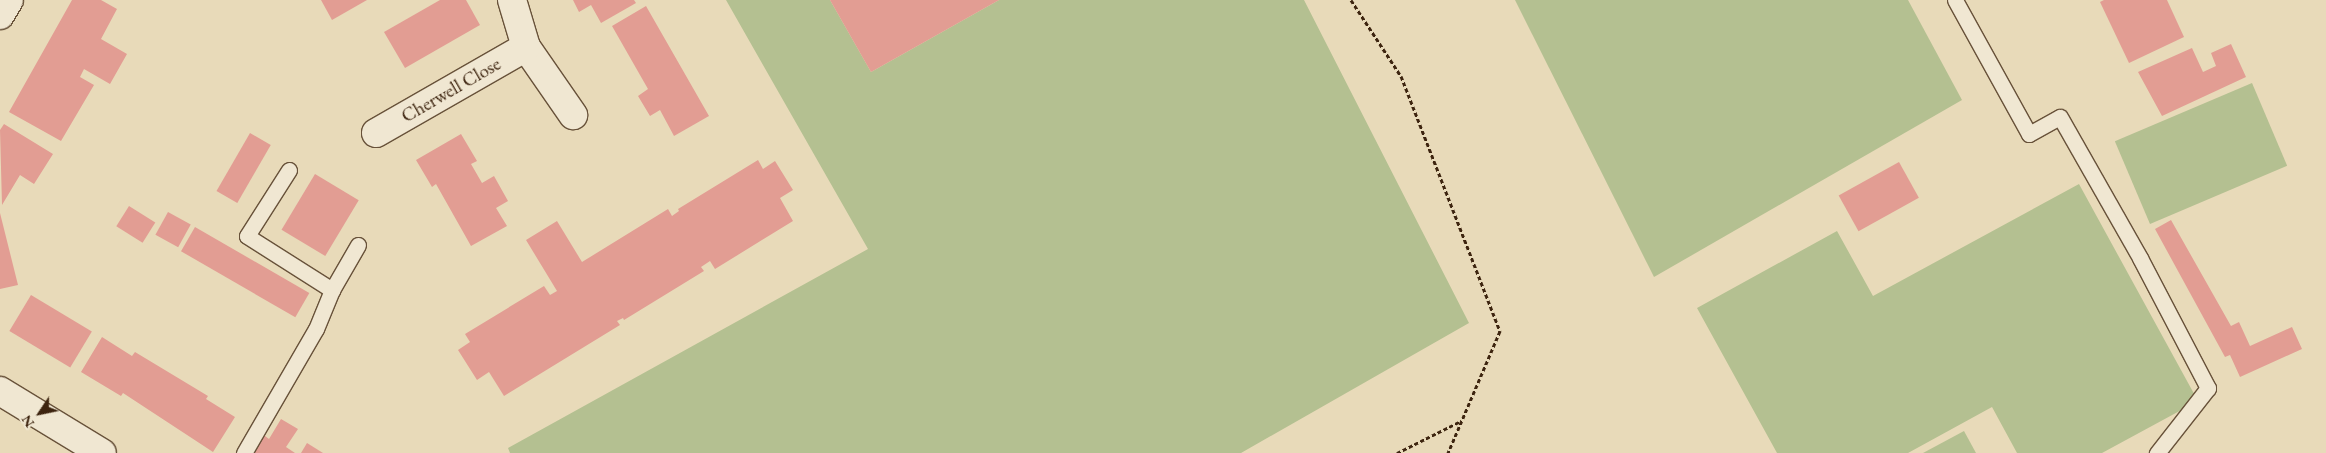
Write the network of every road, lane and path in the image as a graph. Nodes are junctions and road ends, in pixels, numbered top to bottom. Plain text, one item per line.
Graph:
1 (9, 0) edge
2 (512, 0) edge
3 (1351, 0) edge
4 (1955, 0) edge
5 (0, 15) edge
6 (526, 47) junction
7 (573, 115) dead end
8 (376, 133) dead end
9 (289, 170) dead end
10 (358, 245) dead end
11 (332, 290) junction
12 (0, 391) edge
13 (1462, 421) junction
14 (102, 453) edge
15 (244, 453) edge
16 (1397, 453) edge
17 (1448, 453) edge
18 (2157, 453) edge

1 - 5 street
2 - 6 street
3 - 13 path
4 - 18 lane
6 - 7 street
6 - 8 street, Cherwell Close
9 - 11 lane
10 - 11 lane
11 - 15 lane
12 - 14 street
13 - 16 path
13 - 17 path

